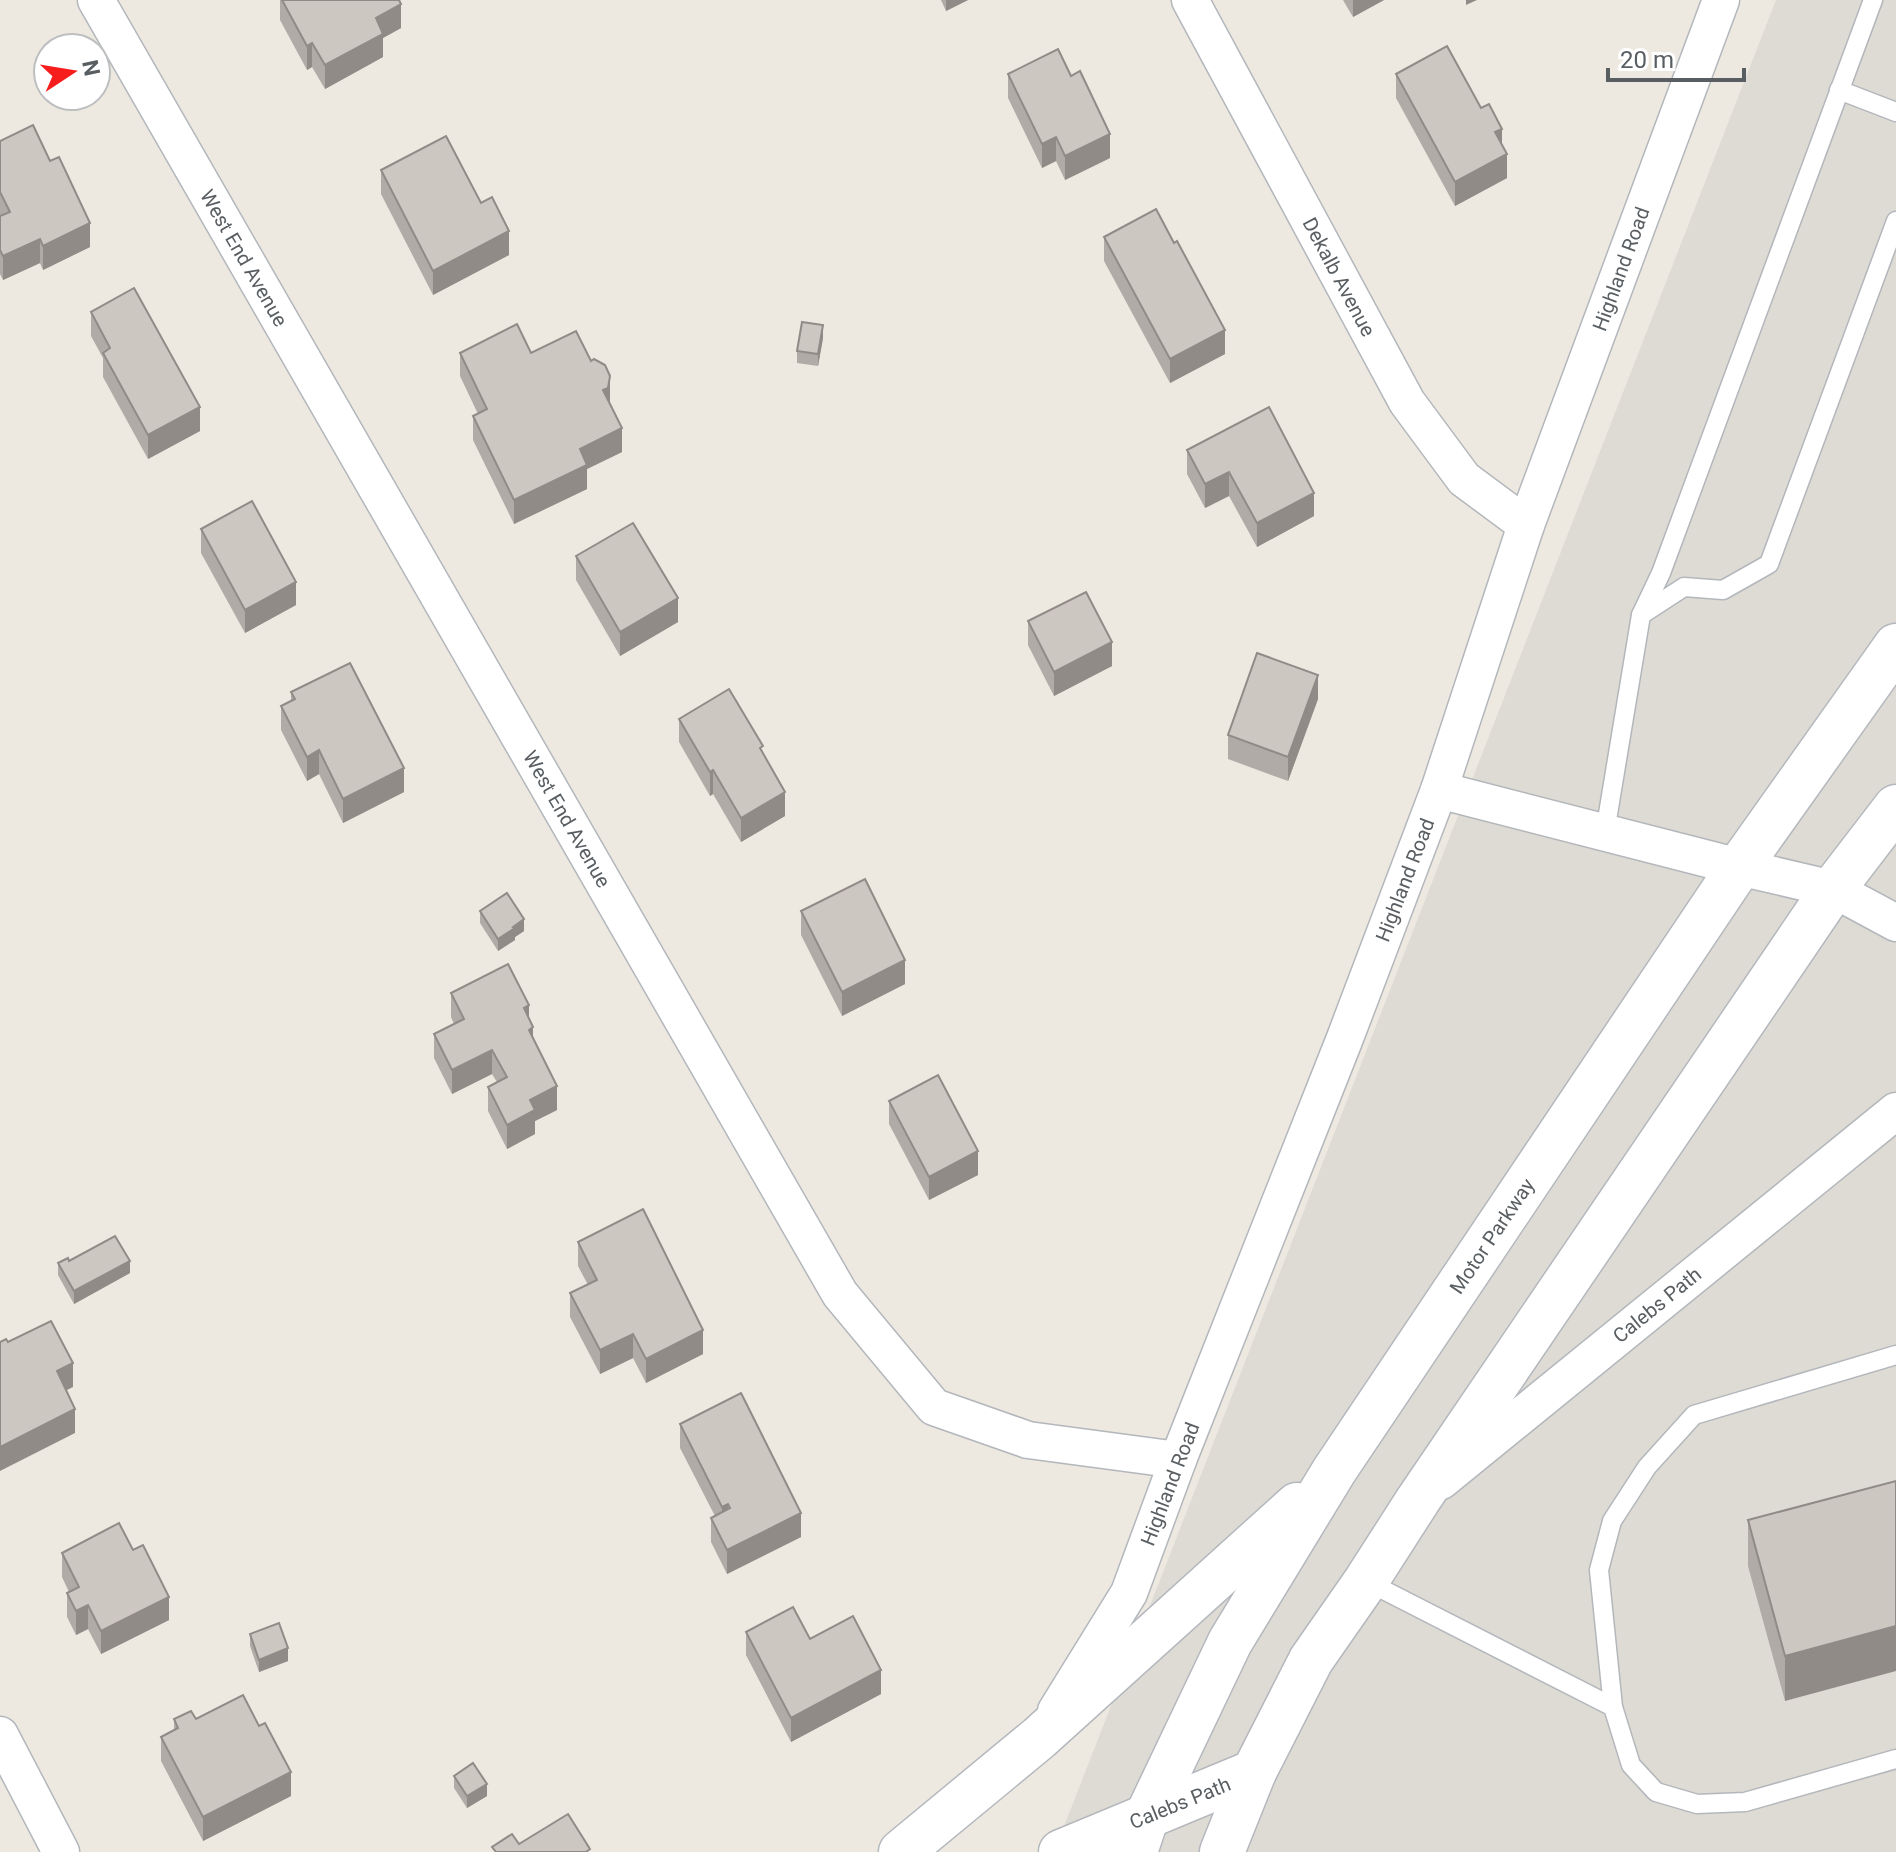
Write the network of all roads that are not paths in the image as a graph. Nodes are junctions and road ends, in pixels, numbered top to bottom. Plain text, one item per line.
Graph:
1 (96, 0) edge
2 (1190, 0) edge
3 (1721, 0) edge
4 (1873, 0) edge
5 (1839, 90) junction
6 (1896, 112) edge
7 (1896, 221) edge
8 (1526, 525) junction
9 (1641, 615) junction
10 (1896, 646) edge
11 (1439, 790) junction
12 (1896, 807) edge
13 (1605, 832) junction
14 (1739, 867) junction
15 (1833, 889) junction
16 (1896, 923) edge
17 (1896, 1111) edge
18 (1896, 1355) edge
19 (1178, 1460) junction
20 (1334, 1471) junction
21 (1418, 1500) junction
22 (1366, 1581) junction
23 (1613, 1707) junction
24 (0, 1735) edge
25 (1039, 1738) junction
26 (1896, 1759) edge
27 (1254, 1772) junction
28 (1141, 1834) edge
29 (61, 1852) edge
30 (901, 1852) edge
31 (1061, 1852) edge
32 (1222, 1852) edge

1 - 19 street, West End Avenue
2 - 8 street, Dekalb Avenue
3 - 8 street, Highland Road
4 - 5 lane
5 - 6 lane
5 - 9 lane
7 - 9 lane
8 - 11 street, Highland Road
9 - 13 lane
10 - 14 main road, Motor Parkway
11 - 13 street
11 - 19 street, Highland Road
12 - 15 main road
13 - 14 street
14 - 15 street
14 - 20 main road, Motor Parkway
15 - 16 street
15 - 21 main road
17 - 21 street, Calebs Path
18 - 23 lane
19 - 25 street, Highland Road
20 - 25 main road
20 - 28 main road, Motor Parkway
21 - 22 main road
22 - 23 lane
22 - 27 main road
23 - 26 lane
24 - 29 street
25 - 30 main road
27 - 28 main road, Calebs Path
27 - 32 main road
28 - 31 main road, Calebs Path

